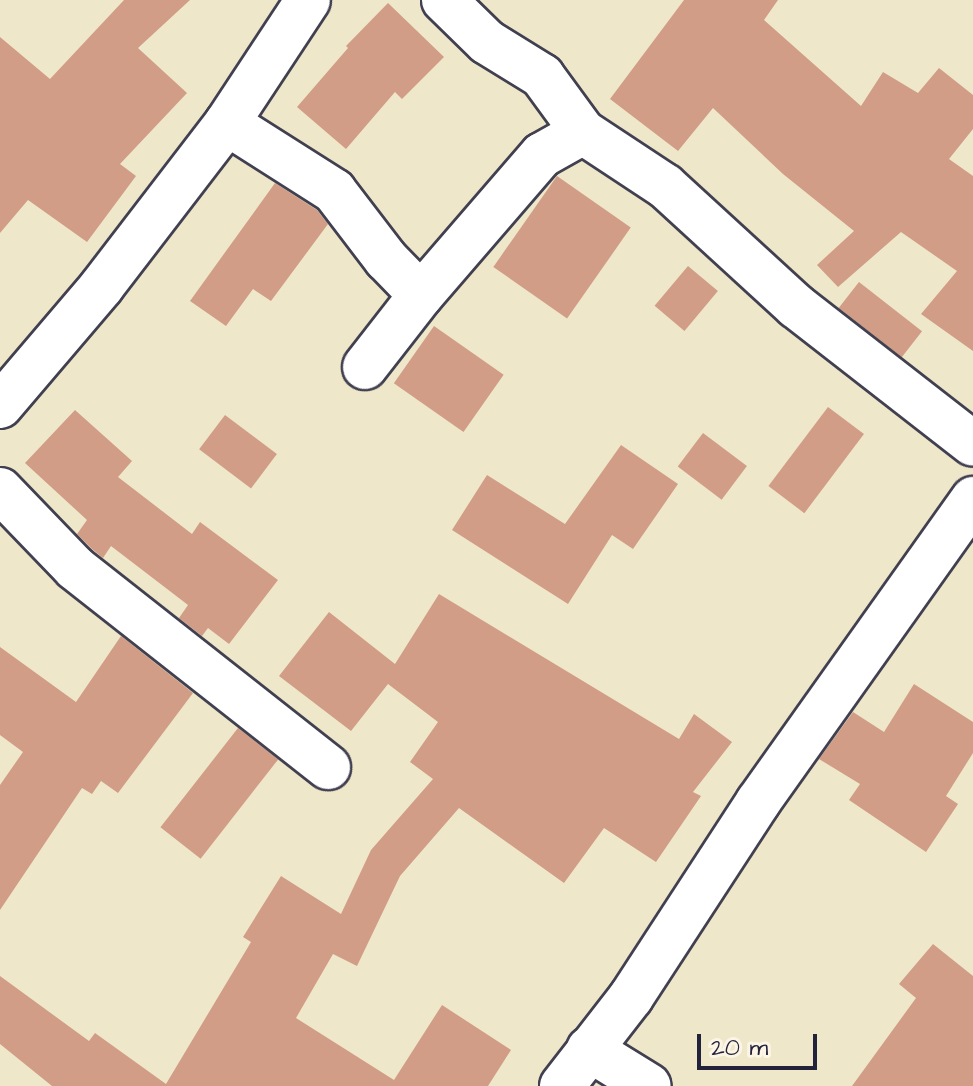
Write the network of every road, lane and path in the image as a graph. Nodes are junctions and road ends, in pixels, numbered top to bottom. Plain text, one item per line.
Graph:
1 (308, 0) edge
2 (444, 0) edge
3 (227, 123) junction
4 (583, 132) junction
5 (421, 295) junction
6 (365, 367) dead end
7 (0, 406) edge
8 (973, 444) edge
9 (0, 490) edge
10 (973, 499) edge
11 (328, 767) dead end
12 (589, 1049) junction
13 (562, 1086) edge
14 (649, 1086) edge

1 - 3 street
2 - 4 street
3 - 5 street
3 - 7 street
4 - 5 street
4 - 8 street
5 - 6 street
9 - 11 street
10 - 12 street
12 - 13 street
12 - 14 street

